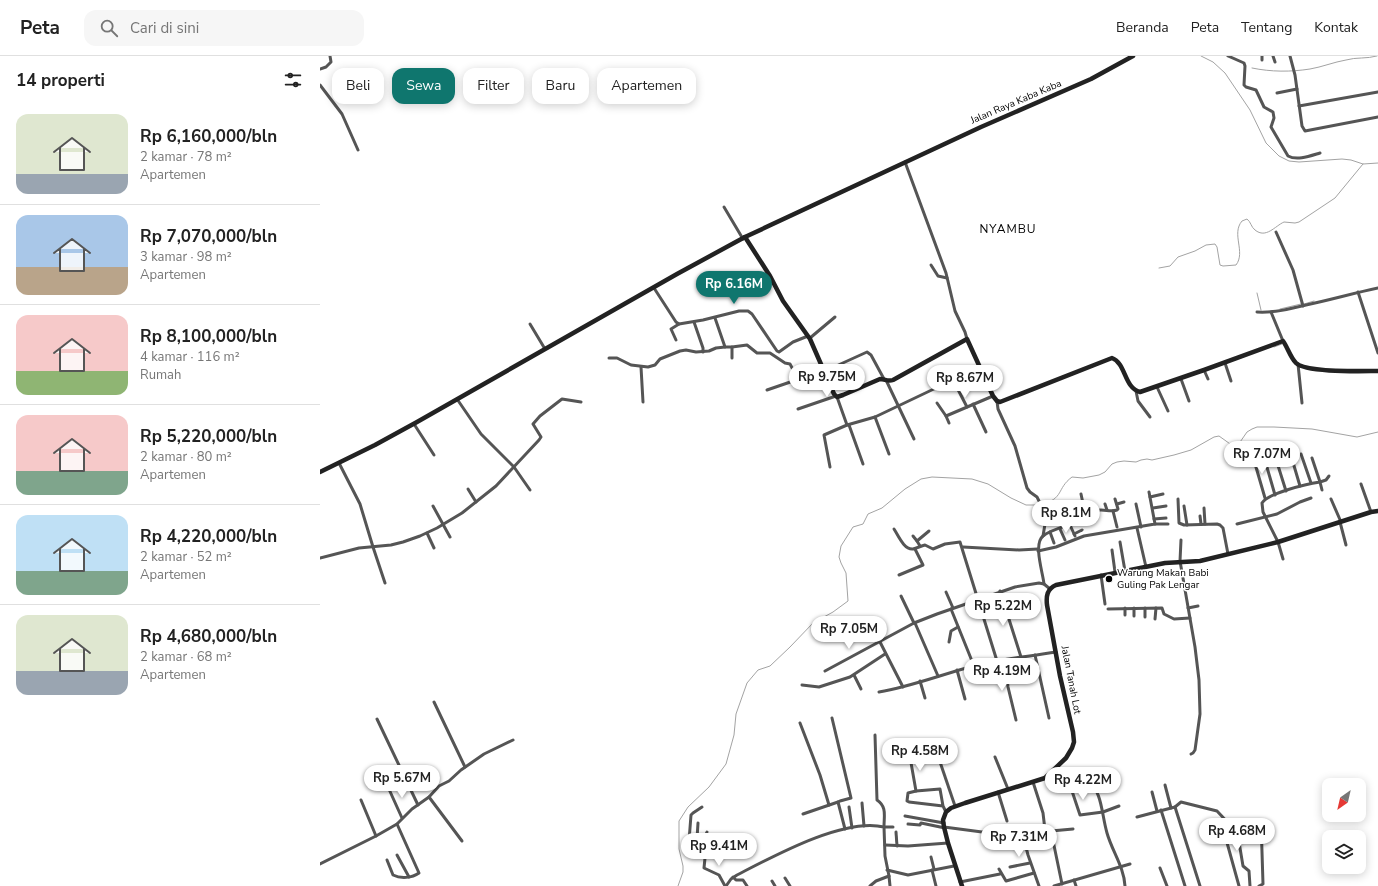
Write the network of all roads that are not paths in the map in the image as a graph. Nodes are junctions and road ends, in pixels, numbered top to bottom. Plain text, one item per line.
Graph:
1 (330, 56) edge
2 (1133, 56) edge
3 (1228, 56) edge
4 (1273, 56) edge
5 (1290, 56) edge
6 (1275, 62) dead end
7 (320, 69) edge
8 (320, 85) edge
9 (1297, 89) junction
10 (1378, 92) edge
11 (1277, 93) dead end
12 (1299, 106) junction
13 (1378, 118) edge
14 (358, 150) dead end
15 (1320, 153) dead end
16 (905, 162) junction
17 (724, 207) dead end
18 (1276, 232) dead end
19 (744, 238) junction
20 (931, 265) dead end
21 (947, 278) junction
22 (654, 288) junction
23 (1378, 288) edge
24 (1358, 292) junction
25 (1303, 306) junction
26 (1257, 312) dead end
27 (1272, 312) junction
28 (835, 317) dead end
29 (715, 318) junction
30 (694, 322) junction
31 (530, 324) dead end
32 (679, 324) junction
33 (809, 337) junction
34 (967, 339) junction
35 (676, 340) dead end
36 (1284, 343) junction
37 (725, 347) junction
38 (732, 347) junction
39 (545, 349) junction
40 (703, 352) junction
41 (1378, 353) edge
42 (609, 358) dead end
43 (732, 358) dead end
44 (1225, 363) junction
45 (1298, 364) junction
46 (641, 367) junction
47 (980, 367) junction
48 (825, 370) junction
49 (1204, 370) junction
50 (1378, 371) edge
51 (1181, 378) junction
52 (798, 379) junction
53 (1208, 379) dead end
54 (885, 380) junction
55 (954, 380) junction
56 (1231, 381) dead end
57 (1157, 387) junction
58 (767, 390) dead end
59 (1136, 391) junction
60 (836, 396) junction
61 (993, 396) junction
62 (457, 399) junction
63 (1189, 401) dead end
64 (581, 402) dead end
65 (644, 402) dead end
66 (937, 402) dead end
67 (997, 402) junction
68 (1302, 403) dead end
69 (973, 404) junction
70 (898, 406) junction
71 (967, 407) junction
72 (798, 409) dead end
73 (1168, 410) dead end
74 (946, 416) junction
75 (875, 417) junction
76 (1150, 417) dead end
77 (949, 423) dead end
78 (414, 424) junction
79 (848, 425) junction
80 (986, 432) dead end
81 (914, 439) dead end
82 (1251, 450) dead end
83 (1262, 450) dead end
84 (889, 454) dead end
85 (1301, 454) dead end
86 (434, 455) dead end
87 (1275, 456) dead end
88 (1312, 458) dead end
89 (1292, 459) dead end
90 (339, 463) junction
91 (864, 464) dead end
92 (514, 467) junction
93 (830, 467) dead end
94 (320, 472) edge
95 (1329, 476) dead end
96 (1320, 482) junction
97 (1311, 484) junction
98 (1361, 484) dead end
99 (1300, 486) junction
100 (468, 489) dead end
101 (530, 490) dead end
102 (1322, 490) dead end
103 (1286, 491) junction
104 (1149, 492) dead end
105 (1081, 494) dead end
106 (1163, 494) dead end
107 (1275, 495) junction
108 (1150, 497) junction
109 (1265, 498) junction
110 (1310, 498) dead end
111 (1115, 499) dead end
112 (1178, 499) dead end
113 (1331, 499) dead end
114 (476, 502) junction
115 (1124, 502) dead end
116 (1105, 504) dead end
117 (1117, 504) junction
118 (1136, 504) dead end
119 (433, 506) dead end
120 (1166, 506) dead end
121 (1184, 506) dead end
122 (1153, 508) junction
123 (1204, 508) dead end
124 (1107, 510) junction
125 (1113, 511) junction
126 (1371, 512) junction
127 (1378, 512) edge
128 (1085, 513) junction
129 (1200, 516) dead end
130 (1266, 517) junction
131 (1166, 518) dead end
132 (1154, 519) junction
133 (1340, 522) junction
134 (443, 524) junction
135 (1155, 524) junction
136 (1168, 524) dead end
137 (1201, 524) junction
138 (1205, 524) junction
139 (1237, 524) dead end
140 (1070, 525) junction
141 (1187, 525) junction
142 (1117, 527) dead end
143 (1141, 527) junction
144 (1137, 528) junction
145 (894, 529) dead end
146 (1060, 529) junction
147 (1082, 530) dead end
148 (929, 531) dead end
149 (1050, 532) junction
150 (427, 533) junction
151 (913, 536) dead end
152 (1043, 536) junction
153 (450, 537) dead end
154 (1065, 540) dead end
155 (1181, 540) dead end
156 (917, 541) junction
157 (1120, 542) dead end
158 (1278, 542) junction
159 (1054, 543) dead end
160 (1346, 545) dead end
161 (920, 546) junction
162 (373, 547) junction
163 (963, 547) junction
164 (434, 548) dead end
165 (915, 548) junction
166 (1038, 550) junction
167 (1112, 550) dead end
168 (1228, 554) junction
169 (320, 558) edge
170 (1283, 559) dead end
171 (1180, 561) junction
172 (1146, 567) junction
173 (1125, 571) junction
174 (1115, 572) junction
175 (899, 575) dead end
176 (1101, 575) junction
177 (385, 583) dead end
178 (1044, 584) junction
179 (1050, 588) junction
180 (946, 592) dead end
181 (1000, 592) junction
182 (901, 596) dead end
183 (979, 599) junction
184 (1105, 604) dead end
185 (1198, 606) dead end
186 (1125, 608) junction
187 (1134, 608) junction
188 (1145, 608) junction
189 (1156, 608) junction
190 (1188, 608) junction
191 (952, 609) junction
192 (1108, 609) dead end
193 (1125, 615) dead end
194 (1134, 616) dead end
195 (1145, 617) dead end
196 (1155, 618) dead end
197 (1190, 618) junction
198 (915, 623) junction
199 (958, 627) junction
200 (880, 642) junction
201 (949, 642) dead end
202 (1056, 652) junction
203 (885, 654) junction
204 (1035, 655) junction
205 (1021, 657) junction
206 (1005, 660) junction
207 (997, 661) junction
208 (974, 666) junction
209 (957, 670) junction
210 (825, 671) dead end
211 (854, 675) junction
212 (938, 676) junction
213 (920, 681) junction
214 (802, 685) dead end
215 (904, 687) junction
216 (861, 689) dead end
217 (879, 692) dead end
218 (925, 698) dead end
219 (965, 699) dead end
220 (434, 702) dead end
221 (832, 718) dead end
222 (1049, 718) dead end
223 (377, 719) dead end
224 (1016, 720) dead end
225 (800, 723) dead end
226 (875, 735) dead end
227 (513, 740) dead end
228 (1191, 754) dead end
229 (910, 757) dead end
230 (995, 757) dead end
231 (939, 759) dead end
232 (465, 767) junction
233 (1054, 771) junction
234 (1087, 778) dead end
235 (1033, 782) junction
236 (1165, 785) dead end
237 (388, 787) dead end
238 (1008, 789) junction
239 (916, 791) junction
240 (998, 792) junction
241 (1152, 792) dead end
242 (429, 797) junction
243 (361, 800) dead end
244 (838, 802) junction
245 (862, 803) dead end
246 (418, 805) junction
247 (829, 805) junction
248 (943, 806) junction
249 (955, 806) junction
250 (1119, 806) dead end
251 (702, 807) dead end
252 (849, 807) dead end
253 (1173, 807) junction
254 (1159, 811) junction
255 (946, 812) junction
256 (1103, 812) junction
257 (803, 814) dead end
258 (905, 816) dead end
259 (402, 818) junction
260 (1137, 818) dead end
261 (1261, 820) dead end
262 (1007, 821) dead end
263 (1221, 821) dead end
264 (698, 823) dead end
265 (397, 824) junction
266 (908, 824) dead end
267 (864, 826) junction
268 (944, 826) junction
269 (884, 827) junction
270 (893, 827) dead end
271 (852, 828) junction
272 (845, 829) junction
273 (1073, 829) dead end
274 (1044, 830) junction
275 (1051, 831) junction
276 (707, 832) dead end
277 (896, 832) dead end
278 (1022, 832) junction
279 (376, 836) junction
280 (462, 841) dead end
281 (948, 843) junction
282 (885, 845) junction
283 (897, 846) junction
284 (397, 855) dead end
285 (696, 855) junction
286 (706, 855) junction
287 (931, 857) dead end
288 (387, 860) dead end
289 (1030, 863) junction
290 (320, 864) edge
291 (1130, 864) dead end
292 (954, 866) junction
293 (1121, 866) junction
294 (1010, 867) dead end
295 (1160, 868) dead end
296 (933, 869) junction
297 (999, 869) dead end
298 (887, 870) junction
299 (1034, 873) junction
300 (1000, 874) junction
301 (889, 876) junction
302 (733, 877) junction
303 (409, 878) junction
304 (785, 878) dead end
305 (1074, 880) junction
306 (772, 881) dead end
307 (961, 884) edge
308 (1062, 884) junction
309 (726, 886) edge
310 (746, 886) edge
311 (775, 886) edge
312 (790, 886) edge
313 (870, 886) edge
314 (890, 886) edge
315 (936, 886) edge
316 (1038, 886) edge
317 (1054, 886) edge
318 (1076, 886) edge
319 (1125, 886) edge
320 (1167, 886) edge
321 (1184, 886) edge
322 (1200, 886) edge
323 (1239, 886) edge
324 (1250, 886) edge
325 (1259, 886) edge

1 - 7 street
2 - 16 street, Jalan Raya Kaba Kaba
3 - 15 street
4 - 6 street
5 - 9 street
8 - 14 street
9 - 11 street
9 - 12 street
10 - 12 street
12 - 13 street
16 - 19 street, Jalan Raya Kaba Kaba
16 - 21 street
17 - 19 street
18 - 25 street
19 - 22 street, Jalan Raya Kaba Kaba
19 - 33 street
20 - 21 street
21 - 34 street
22 - 32 street
22 - 39 street, Jalan Raya Kaba Kaba
23 - 24 street
24 - 25 street
24 - 41 street
25 - 27 street
26 - 27 street
27 - 36 street
28 - 33 street
29 - 30 street
29 - 33 street
29 - 37 street
30 - 32 street
30 - 40 street
31 - 39 street
32 - 35 street
33 - 48 street
34 - 47 street
34 - 54 street
36 - 44 street
36 - 45 street
37 - 38 street
37 - 40 street
38 - 43 street
38 - 52 street
39 - 62 street, Jalan Raya Kaba Kaba
40 - 46 street
42 - 46 street
44 - 49 street
44 - 56 street
45 - 50 street
45 - 68 street
46 - 65 street
47 - 55 street
47 - 61 street
48 - 52 street
48 - 54 street
48 - 60 street
49 - 51 street
49 - 53 street
51 - 57 street
51 - 63 street
52 - 58 street
54 - 60 street
54 - 70 street
55 - 70 street
55 - 71 street
57 - 59 street
57 - 73 street
59 - 67 street
59 - 76 street
60 - 72 street
60 - 79 street
61 - 67 street
61 - 69 street
62 - 78 street, Jalan Raya Kaba Kaba
62 - 92 street
64 - 92 street
66 - 74 street
67 - 152 street
69 - 71 street
69 - 80 street
70 - 75 street
70 - 81 street
71 - 74 street
74 - 77 street
75 - 79 street
75 - 84 street
78 - 86 street
78 - 90 street, Jalan Raya Kaba Kaba
79 - 91 street
79 - 93 street
82 - 109 street
83 - 107 street
85 - 97 street
87 - 103 street
88 - 96 street
89 - 99 street
90 - 94 street, Jalan Raya Kaba Kaba
90 - 162 street
92 - 101 street
92 - 114 street
95 - 96 street
96 - 97 street
96 - 102 street
97 - 99 street
98 - 126 street
99 - 103 street
100 - 114 street
103 - 107 street
104 - 108 street
105 - 128 street
106 - 108 street
107 - 109 street
108 - 122 street
109 - 130 street
110 - 130 street
111 - 117 street
112 - 141 street
113 - 133 street
114 - 134 street
115 - 117 street
116 - 124 street
117 - 125 street
118 - 143 street
119 - 134 street
120 - 122 street
121 - 141 street
122 - 132 street
123 - 138 street
124 - 125 street
124 - 128 street
125 - 142 street
126 - 127 street
126 - 133 street
128 - 140 street
129 - 137 street
130 - 139 street
130 - 158 street
131 - 132 street
132 - 135 street
133 - 158 street
133 - 160 street
134 - 150 street
134 - 153 street
135 - 136 street
135 - 143 street
137 - 138 street
137 - 141 street
138 - 168 street
140 - 146 street
140 - 147 street
143 - 144 street
144 - 166 street
144 - 172 street
145 - 165 street
146 - 149 street
146 - 154 street
148 - 156 street
149 - 152 street
149 - 159 street
150 - 162 street
150 - 164 street
151 - 156 street
152 - 166 street
155 - 171 street
156 - 161 street
157 - 173 street
158 - 168 street
158 - 170 street
161 - 163 street
161 - 165 street
162 - 169 street
162 - 177 street
163 - 166 street
163 - 183 street
165 - 175 street
166 - 178 street
167 - 174 street
168 - 171 street
171 - 172 street
171 - 190 street
172 - 173 street
173 - 174 street
174 - 176 street
176 - 179 street
176 - 184 street
178 - 179 street
178 - 181 street
179 - 202 street, Jalan Tanah Lot
180 - 191 street
181 - 183 street
181 - 205 street
182 - 198 street
183 - 191 street
183 - 207 street
185 - 190 street
186 - 187 street
186 - 192 street
186 - 193 street
187 - 188 street
187 - 194 street
188 - 189 street
188 - 195 street
189 - 196 street
189 - 197 street
190 - 197 street
191 - 198 street
191 - 199 street
197 - 228 street
198 - 200 street
198 - 212 street
199 - 201 street
199 - 208 street
200 - 203 street
200 - 210 street
202 - 204 street
202 - 233 street, Jalan Tanah Lot
203 - 211 street
203 - 215 street
204 - 205 street
204 - 222 street
205 - 206 street
206 - 207 street
206 - 224 street
207 - 208 street
208 - 209 street
209 - 212 street
209 - 219 street
211 - 214 street
211 - 216 street
212 - 213 street
213 - 215 street
213 - 218 street
215 - 217 street
220 - 232 street
221 - 244 street
223 - 246 street
225 - 247 street
226 - 269 street
227 - 232 street
229 - 239 street
230 - 238 street
231 - 249 street
232 - 242 street
233 - 235 street, Jalan Tanah Lot
233 - 256 street
234 - 256 street
235 - 238 street, Jalan Tanah Lot
235 - 274 street
236 - 253 street
237 - 259 street
238 - 240 street, Jalan Tanah Lot
239 - 248 street
239 - 248 street
240 - 249 street, Jalan Tanah Lot
240 - 262 street
241 - 254 street
242 - 246 street
242 - 280 street
243 - 279 street
244 - 247 street
244 - 272 street
245 - 267 street
246 - 259 street
247 - 257 street
248 - 255 street
249 - 255 street, Jalan Tanah Lot
250 - 256 street
251 - 285 street
252 - 271 street
253 - 254 street
253 - 322 street
253 - 324 street
254 - 260 street
254 - 321 street
255 - 268 street
256 - 293 street
258 - 268 street
259 - 265 street
261 - 325 street
263 - 323 street
264 - 285 street
265 - 279 street
265 - 303 street
266 - 268 street
267 - 269 street
267 - 271 street
268 - 278 street
268 - 281 street
269 - 270 street
269 - 282 street
271 - 272 street
272 - 302 street
273 - 275 street
274 - 275 street
274 - 278 street
275 - 308 street
276 - 286 street
277 - 283 street
278 - 289 street
279 - 290 street
281 - 283 street
281 - 292 street
282 - 283 street
282 - 298 street
284 - 303 street
285 - 286 street
286 - 309 street
287 - 296 street
288 - 303 street
289 - 294 street
289 - 299 street
291 - 293 street
292 - 296 street
292 - 307 street
293 - 305 street
293 - 319 street
295 - 320 street
296 - 298 street
296 - 315 street
297 - 300 street
298 - 301 street
299 - 300 street
299 - 316 street
300 - 307 street
301 - 313 street
301 - 314 street
302 - 309 street
302 - 310 street
304 - 312 street
305 - 308 street
305 - 318 street
306 - 311 street
308 - 317 street

